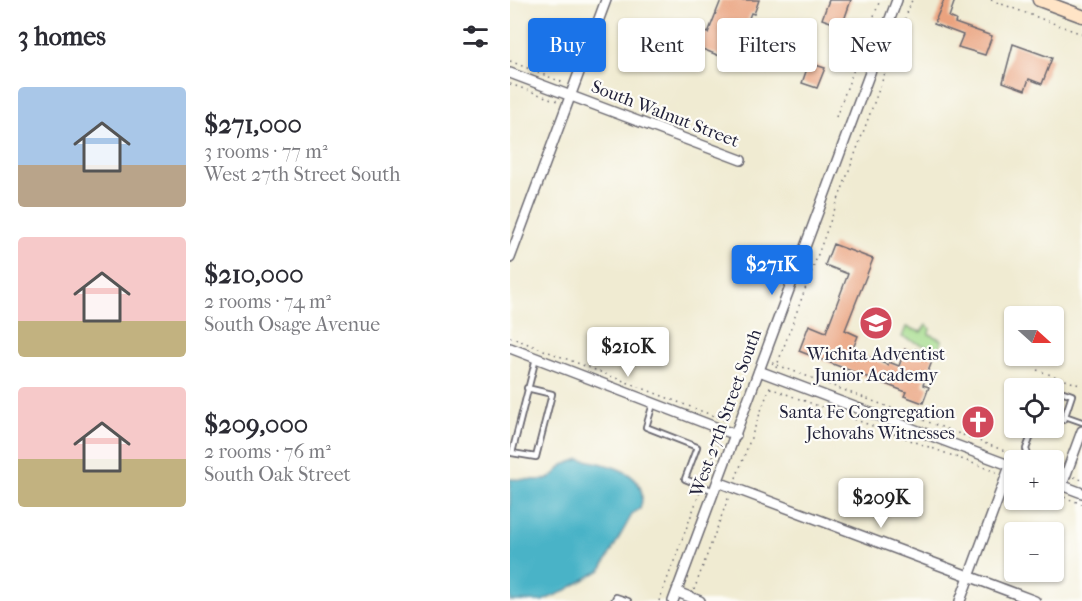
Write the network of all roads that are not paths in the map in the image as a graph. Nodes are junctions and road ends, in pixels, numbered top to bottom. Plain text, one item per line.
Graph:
1 (606, 0) edge
2 (897, 0) edge
3 (1039, 0) edge
4 (1082, 16) edge
5 (510, 73) edge
6 (571, 96) junction
7 (741, 160) dead end
8 (510, 258) edge
9 (510, 348) edge
10 (536, 358) junction
11 (759, 371) junction
12 (527, 388) junction
13 (1064, 392) edge
14 (654, 402) junction
15 (1065, 416) joint
16 (1082, 422) edge
17 (1082, 431) edge
18 (736, 435) junction
19 (1004, 463) edge
20 (1064, 469) edge
21 (1004, 481) edge
22 (716, 486) junction
23 (1064, 487) edge
24 (1082, 493) edge
25 (969, 577) junction
26 (675, 597) edge
27 (695, 599) edge
28 (614, 601) edge
29 (628, 601) edge
30 (960, 601) edge
31 (1035, 601) edge

1 - 6 street
2 - 11 street, West 27th Street South
3 - 4 street
5 - 6 street, South Walnut Street
6 - 7 street, South Walnut Street
6 - 8 street
9 - 10 street
10 - 12 lane
10 - 14 street
11 - 18 street, West 27th Street South
11 - 19 street
12 - 12 lane
13 - 15 lane
14 - 18 street
14 - 22 lane
15 - 16 lane
17 - 20 street
18 - 22 street, West 27th Street South
21 - 25 street
22 - 25 street
22 - 26 street, West 27th Street South
23 - 24 street
25 - 30 street
25 - 31 street
26 - 27 street
28 - 29 lane

